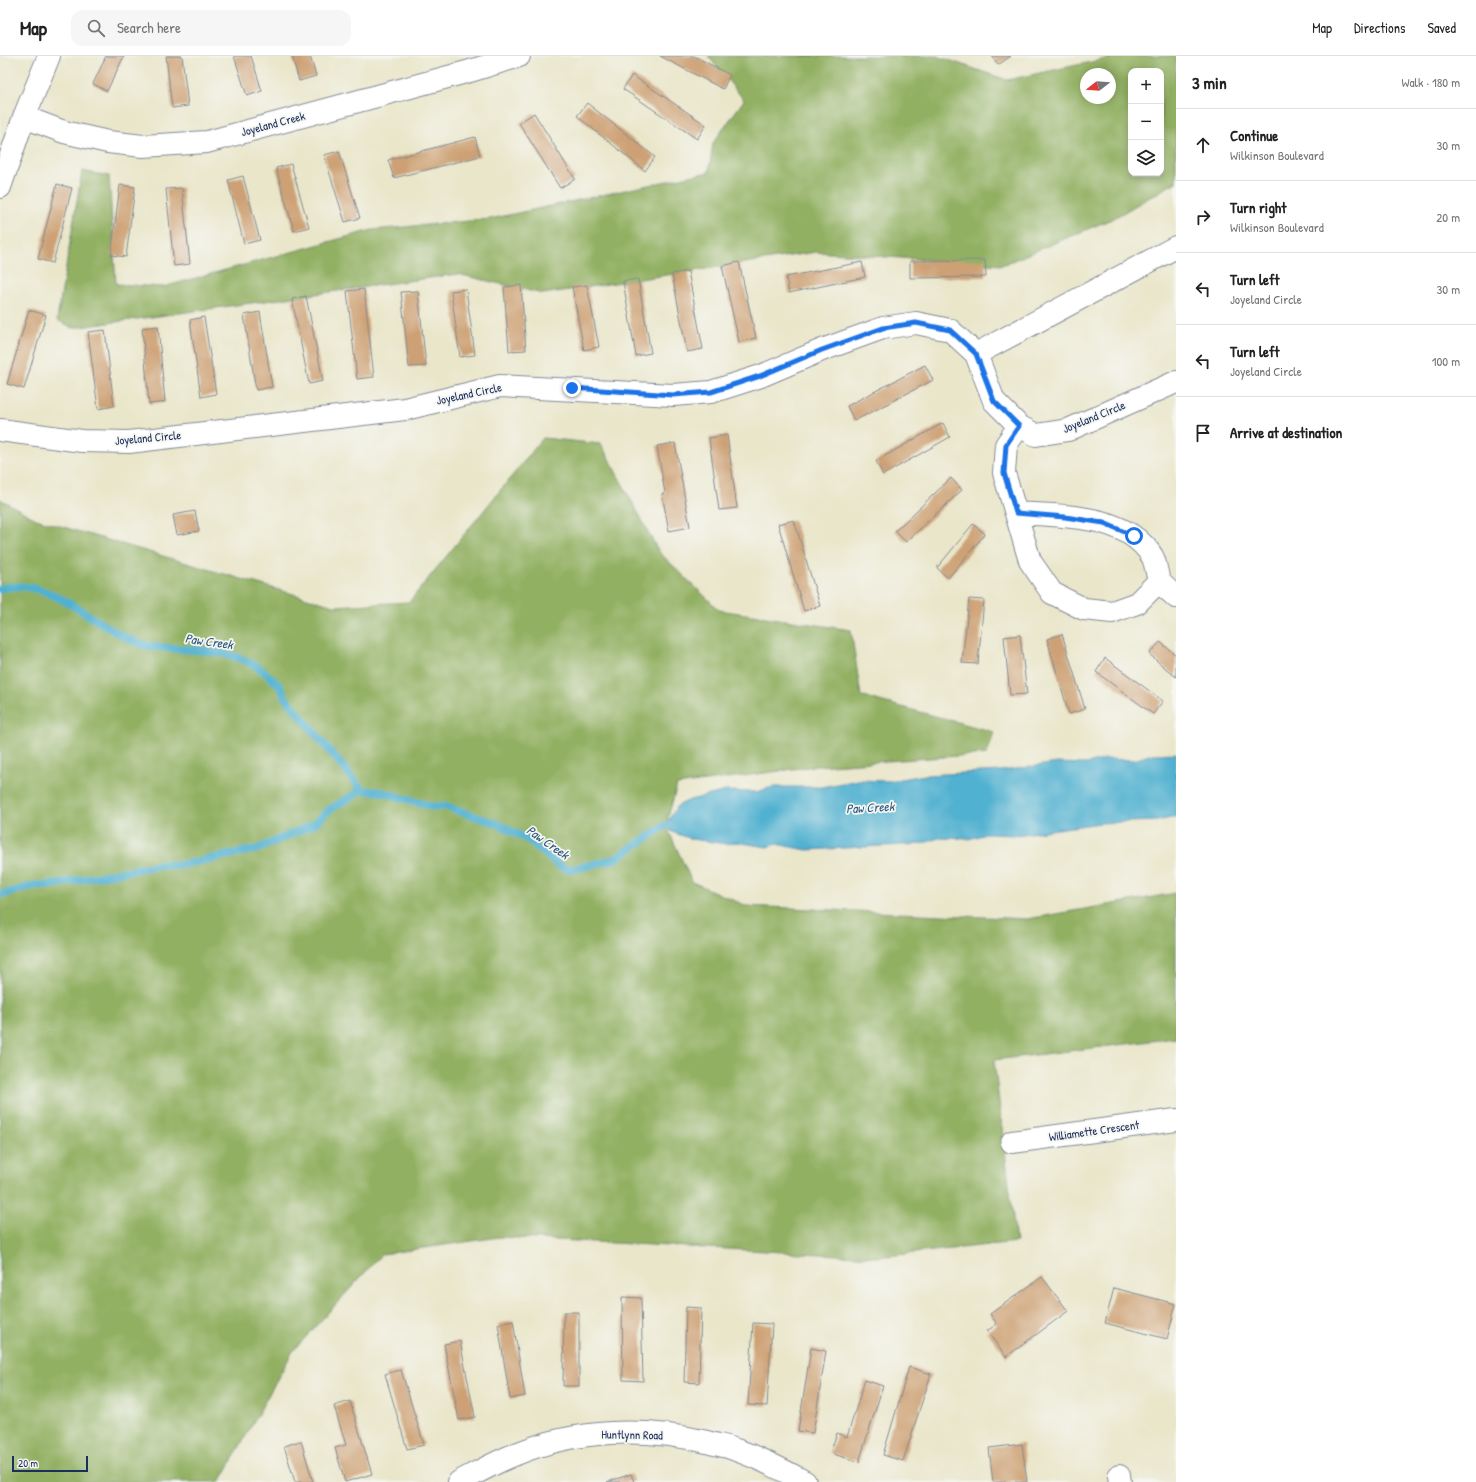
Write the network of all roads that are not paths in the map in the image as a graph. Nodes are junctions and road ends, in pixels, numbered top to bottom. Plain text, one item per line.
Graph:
1 (49, 56) edge
2 (519, 56) edge
3 (24, 117) junction
4 (0, 187) edge
5 (1176, 247) edge
6 (976, 354) junction
7 (1176, 382) edge
8 (1019, 426) junction
9 (0, 430) edge
10 (1016, 513) junction
11 (1159, 581) junction
12 (1176, 597) edge
13 (1176, 1120) edge
14 (1012, 1142) dead end
15 (489, 1475) edge
16 (459, 1482) edge
17 (805, 1482) edge

1 - 3 street
2 - 3 street, Joyeland Creek
3 - 4 street
5 - 6 street
6 - 8 street, Joyeland Circle
6 - 9 street, Joyeland Circle
7 - 8 street, Joyeland Circle
8 - 10 street
10 - 11 street
10 - 11 street
11 - 12 street
13 - 14 street, Williamette Crescent
15 - 16 street, Huntlynn Road
15 - 17 street, Huntlynn Road

